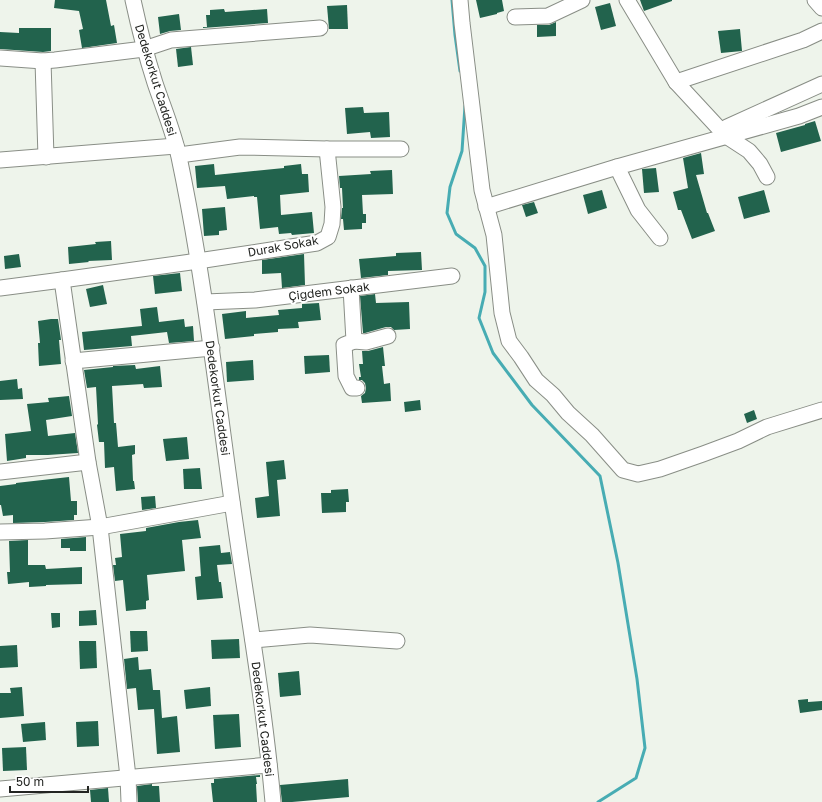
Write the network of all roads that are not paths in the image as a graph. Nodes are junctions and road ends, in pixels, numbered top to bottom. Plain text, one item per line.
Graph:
1 (133, 0) edge
2 (460, 0) edge
3 (582, 0) edge
4 (627, 0) edge
5 (815, 0) edge
6 (822, 8) edge
7 (515, 17) dead end
8 (320, 28) dead end
9 (822, 31) edge
10 (144, 49) junction
11 (0, 58) edge
12 (43, 61) junction
13 (676, 82) junction
14 (822, 84) edge
15 (822, 107) edge
16 (726, 136) junction
17 (327, 149) junction
18 (401, 149) dead end
19 (178, 150) junction
20 (46, 157) junction
21 (0, 160) edge
22 (617, 167) junction
23 (767, 177) dead end
24 (486, 207) junction
25 (660, 238) dead end
26 (198, 261) junction
27 (452, 276) dead end
28 (62, 280) junction
29 (0, 288) edge
30 (351, 288) junction
31 (205, 302) junction
32 (388, 336) dead end
33 (354, 341) junction
34 (212, 348) junction
35 (73, 362) junction
36 (357, 388) dead end
37 (822, 410) edge
38 (88, 462) junction
39 (0, 472) edge
40 (232, 503) junction
41 (100, 527) junction
42 (0, 532) edge
43 (253, 640) junction
44 (397, 641) dead end
45 (269, 765) junction
46 (128, 777) junction
47 (0, 789) edge
48 (129, 802) edge
49 (273, 802) edge

1 - 10 street, Dedekorkut Caddesi
2 - 24 street
3 - 7 street
4 - 13 street
5 - 6 street
8 - 10 street
9 - 13 street
10 - 12 street
10 - 19 street, Dedekorkut Caddesi
11 - 12 street
12 - 20 street
13 - 16 street
14 - 16 street
15 - 16 street
16 - 22 street
16 - 23 street
17 - 18 street
17 - 19 street
17 - 26 street, Durak Sokak
19 - 20 street
19 - 26 street, Dedekorkut Caddesi
20 - 21 street
22 - 24 street
22 - 25 street
24 - 37 street
26 - 28 street
26 - 31 street, Dedekorkut Caddesi
27 - 30 street, Çiğdem Sokak
28 - 29 street
28 - 35 street
30 - 31 street, Çiğdem Sokak
30 - 33 street
31 - 34 street, Dedekorkut Caddesi
32 - 33 street
33 - 36 street
34 - 35 street
34 - 40 street, Dedekorkut Caddesi
35 - 38 street
38 - 39 street
38 - 41 street
40 - 41 street
40 - 43 street, Dedekorkut Caddesi
41 - 42 street
41 - 46 street
43 - 44 street
43 - 45 street, Dedekorkut Caddesi
45 - 46 street
45 - 49 street, Dedekorkut Caddesi
46 - 47 street
46 - 48 street

